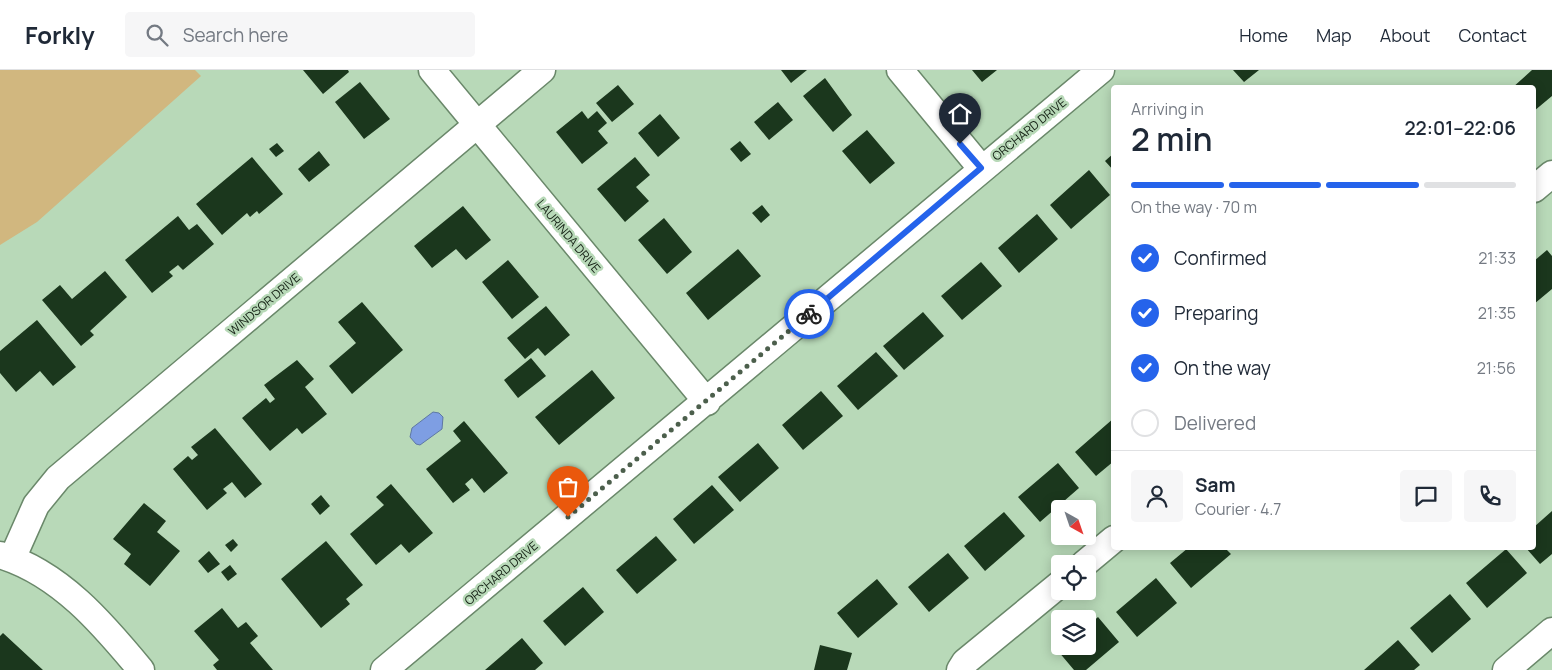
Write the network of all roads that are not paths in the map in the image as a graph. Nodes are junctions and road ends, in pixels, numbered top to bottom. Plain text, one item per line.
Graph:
1 (432, 70) edge
2 (542, 70) edge
3 (900, 70) edge
4 (1100, 70) edge
5 (477, 124) junction
6 (981, 168) junction
7 (1552, 174) edge
8 (1536, 187) edge
9 (707, 402) junction
10 (1111, 542) edge
11 (1095, 555) edge
12 (6, 557) edge
13 (1051, 591) edge
14 (1552, 631) edge
15 (141, 670) edge
16 (384, 670) edge
17 (960, 670) edge
18 (1506, 670) edge

1 - 5 street, LAURINDA DRIVE
2 - 5 street, WINDSOR DRIVE
3 - 6 street
4 - 6 street, ORCHARD DRIVE
5 - 9 street, LAURINDA DRIVE
5 - 12 street, WINDSOR DRIVE
6 - 9 street, ORCHARD DRIVE
7 - 8 street
9 - 16 street, ORCHARD DRIVE
10 - 11 street
12 - 15 street
13 - 17 street
14 - 18 street

